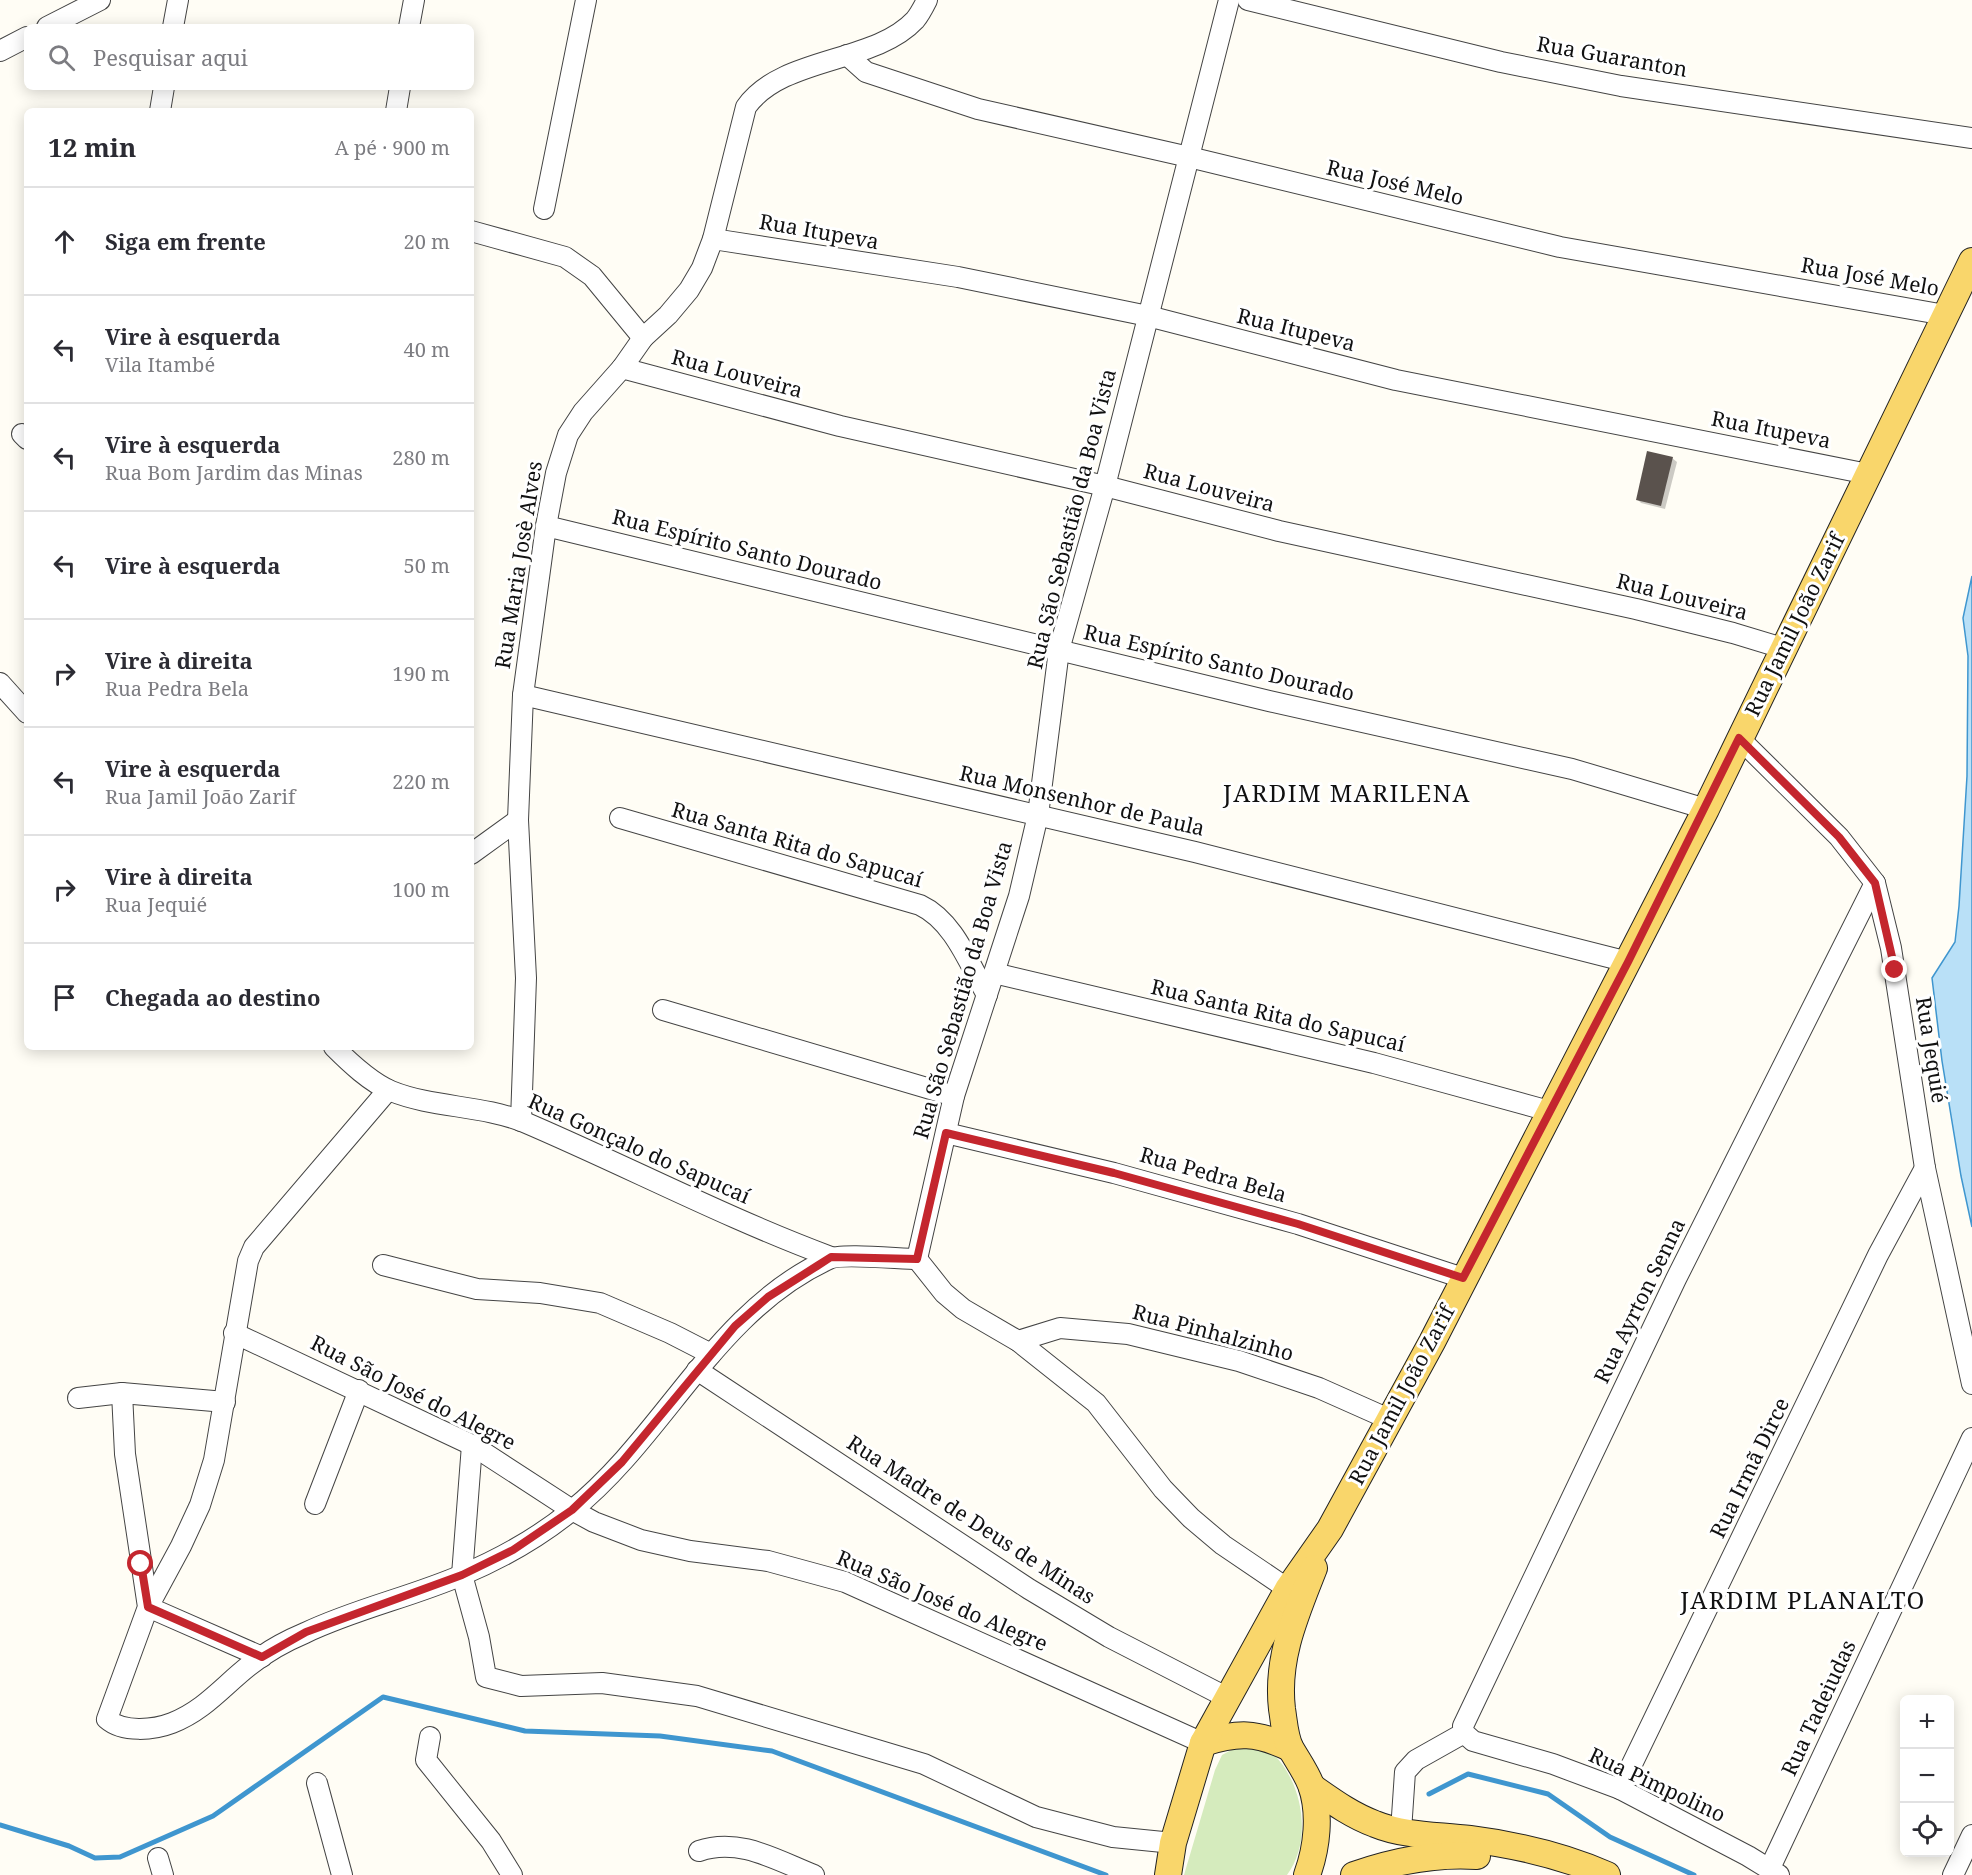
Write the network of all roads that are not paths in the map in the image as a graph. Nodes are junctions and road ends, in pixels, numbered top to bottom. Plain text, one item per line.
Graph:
1 (100, 0) edge
2 (178, 0) edge
3 (414, 0) edge
4 (586, 0) edge
5 (927, 0) edge
6 (1229, 0) edge
7 (1248, 0) edge
8 (53, 24) edge
9 (174, 24) edge
10 (410, 24) edge
11 (24, 39) edge
12 (0, 51) edge
13 (846, 55) junction
14 (164, 90) edge
15 (400, 90) edge
16 (160, 108) edge
17 (396, 108) edge
18 (1972, 138) edge
19 (1189, 157) junction
20 (544, 209) dead end
21 (474, 232) edge
22 (713, 239) junction
23 (1972, 261) edge
24 (1945, 315) junction
25 (1148, 316) junction
26 (642, 338) junction
27 (622, 368) junction
28 (1868, 474) junction
29 (1105, 486) junction
30 (546, 526) junction
31 (1786, 649) junction
32 (1059, 650) junction
33 (0, 683) edge
34 (523, 695) junction
35 (24, 710) edge
36 (1739, 738) junction
37 (1706, 809) junction
38 (1038, 815) junction
39 (620, 818) dead end
40 (518, 820) junction
41 (474, 852) edge
42 (1875, 883) junction
43 (1628, 962) junction
44 (994, 973) junction
45 (987, 995) junction
46 (663, 1010) dead end
47 (337, 1050) edge
48 (388, 1089) junction
49 (954, 1096) junction
50 (1549, 1111) junction
51 (521, 1121) junction
52 (946, 1133) junction
53 (1925, 1168) junction
54 (831, 1257) junction
55 (917, 1259) junction
56 (383, 1265) dead end
57 (1463, 1278) junction
58 (234, 1333) junction
59 (1018, 1341) junction
60 (711, 1354) junction
61 (697, 1370) junction
62 (1972, 1384) edge
63 (359, 1390) junction
64 (122, 1393) junction
65 (78, 1398) dead end
66 (225, 1402) junction
67 (1391, 1420) junction
68 (1972, 1438) edge
69 (472, 1445) junction
70 (315, 1504) dead end
71 (572, 1510) junction
72 (1330, 1529) junction
73 (462, 1575) junction
74 (1288, 1589) junction
75 (148, 1607) junction
76 (262, 1657) junction
77 (1226, 1697) junction
78 (430, 1737) dead end
79 (1468, 1737) junction
80 (1203, 1743) junction
81 (1290, 1748) junction
82 (317, 1783) dead end
83 (1312, 1787) junction
84 (1620, 1789) junction
85 (1401, 1831) junction
86 (1972, 1835) edge
87 (1173, 1843) junction
88 (699, 1851) dead end
89 (1774, 1871) edge
90 (342, 1875) edge
91 (512, 1875) edge
92 (814, 1875) edge
93 (1168, 1875) edge
94 (1306, 1875) edge
95 (1354, 1875) edge
96 (1568, 1875) edge
97 (1607, 1875) edge
98 (1953, 1875) edge

1 - 8 street
2 - 9 street
3 - 10 street
4 - 20 street
5 - 13 street, Rua Maria Josè Alves
6 - 19 street, Rua São Sebastião da Boa Vista
7 - 18 street, Rua Guaranton
11 - 12 street
13 - 19 street, Rua José Melo
13 - 22 street, Rua Maria Josè Alves
14 - 16 street
15 - 17 street
19 - 24 street, Rua José Melo
19 - 25 street, Rua São Sebastião da Boa Vista
21 - 26 street
22 - 25 street, Rua Itupeva
22 - 26 street, Rua Maria Josè Alves
23 - 24 main road, Rua Jamil João Zarif
24 - 28 main road, Rua Jamil João Zarif
25 - 28 street, Rua Itupeva
25 - 29 street, Rua São Sebastião da Boa Vista
26 - 27 street, Rua Maria Josè Alves
27 - 29 street, Rua Louveira
27 - 30 street, Rua Maria Josè Alves
28 - 31 main road, Rua Jamil João Zarif
29 - 31 street, Rua Louveira
29 - 32 street, Rua São Sebastião da Boa Vista
30 - 32 street, Rua Espírito Santo Dourado
30 - 34 street, Rua Maria Josè Alves
31 - 36 main road, Rua Jamil João Zarif
32 - 37 street, Rua Espírito Santo Dourado
32 - 38 street, Rua São Sebastião da Boa Vista
33 - 35 street
34 - 38 street, Rua Monsenhor de Paula
34 - 40 street, Rua Maria Josè Alves
36 - 37 main road, Rua Jamil João Zarif
36 - 42 street, Rua Jequié
37 - 43 main road, Rua Jamil João Zarif
38 - 43 street, Rua Monsenhor de Paula
38 - 44 street, Rua São Sebastião da Boa Vista
39 - 45 street, Rua Santa Rita do Sapucaí
40 - 41 street
40 - 51 street, Rua Maria Josè Alves
42 - 53 street, Rua Jequié
42 - 79 street, Rua Ayrton Senna
43 - 50 main road, Rua Jamil João Zarif
44 - 45 street, Rua São Sebastião da Boa Vista
44 - 50 street, Rua Santa Rita do Sapucaí
45 - 49 street, Rua São Sebastião da Boa Vista
46 - 49 street
47 - 48 street, Rua Gonçalo do Sapucaí
48 - 51 street, Rua Gonçalo do Sapucaí
48 - 58 street
49 - 52 street, Rua São Sebastião da Boa Vista
50 - 57 main road, Rua Jamil João Zarif
51 - 54 street, Rua Gonçalo do Sapucaí
52 - 55 street, Rua São Sebastião da Boa Vista
52 - 57 street, Rua Pedra Bela
53 - 62 street, Rua Jequié
53 - 84 street, Rua Irmã Dirce
54 - 55 street
54 - 60 street
55 - 59 street
56 - 60 street
57 - 67 main road, Rua Jamil João Zarif
58 - 63 street, Rua São José do Alegre
58 - 66 street
59 - 67 street, Rua Pinhalzinho
59 - 74 street
60 - 61 street
61 - 71 street
61 - 77 street, Rua Madre de Deus de Minas
63 - 69 street, Rua São José do Alegre
63 - 70 street
64 - 65 street
64 - 66 street
64 - 75 street
66 - 75 street
67 - 72 main road, Rua Jamil João Zarif
68 - 89 street, Rua Tadeiudas
69 - 71 street, Rua São José do Alegre
69 - 73 street
71 - 73 street
71 - 80 street, Rua São José do Alegre
72 - 74 main road, Rua Jamil João Zarif
72 - 81 main road, Rua Jamil João Zarif
73 - 76 street
73 - 87 street
74 - 77 main road, Rua Jamil João Zarif
75 - 76 street
75 - 76 street
77 - 80 main road, Rua Jamil João Zarif
78 - 91 street
79 - 84 street, Rua Pimpolino
79 - 85 street
80 - 81 main road
80 - 87 main road, Rua Jamil João Zarif
81 - 83 main road, Rua Jamil João Zarif
82 - 90 street
83 - 85 main road
83 - 94 main road, Rua Jamil João Zarif
84 - 89 street, Rua Pimpolino
85 - 97 main road
86 - 98 street
87 - 93 main road, Rua Jamil João Zarif
88 - 92 street
95 - 96 main road

